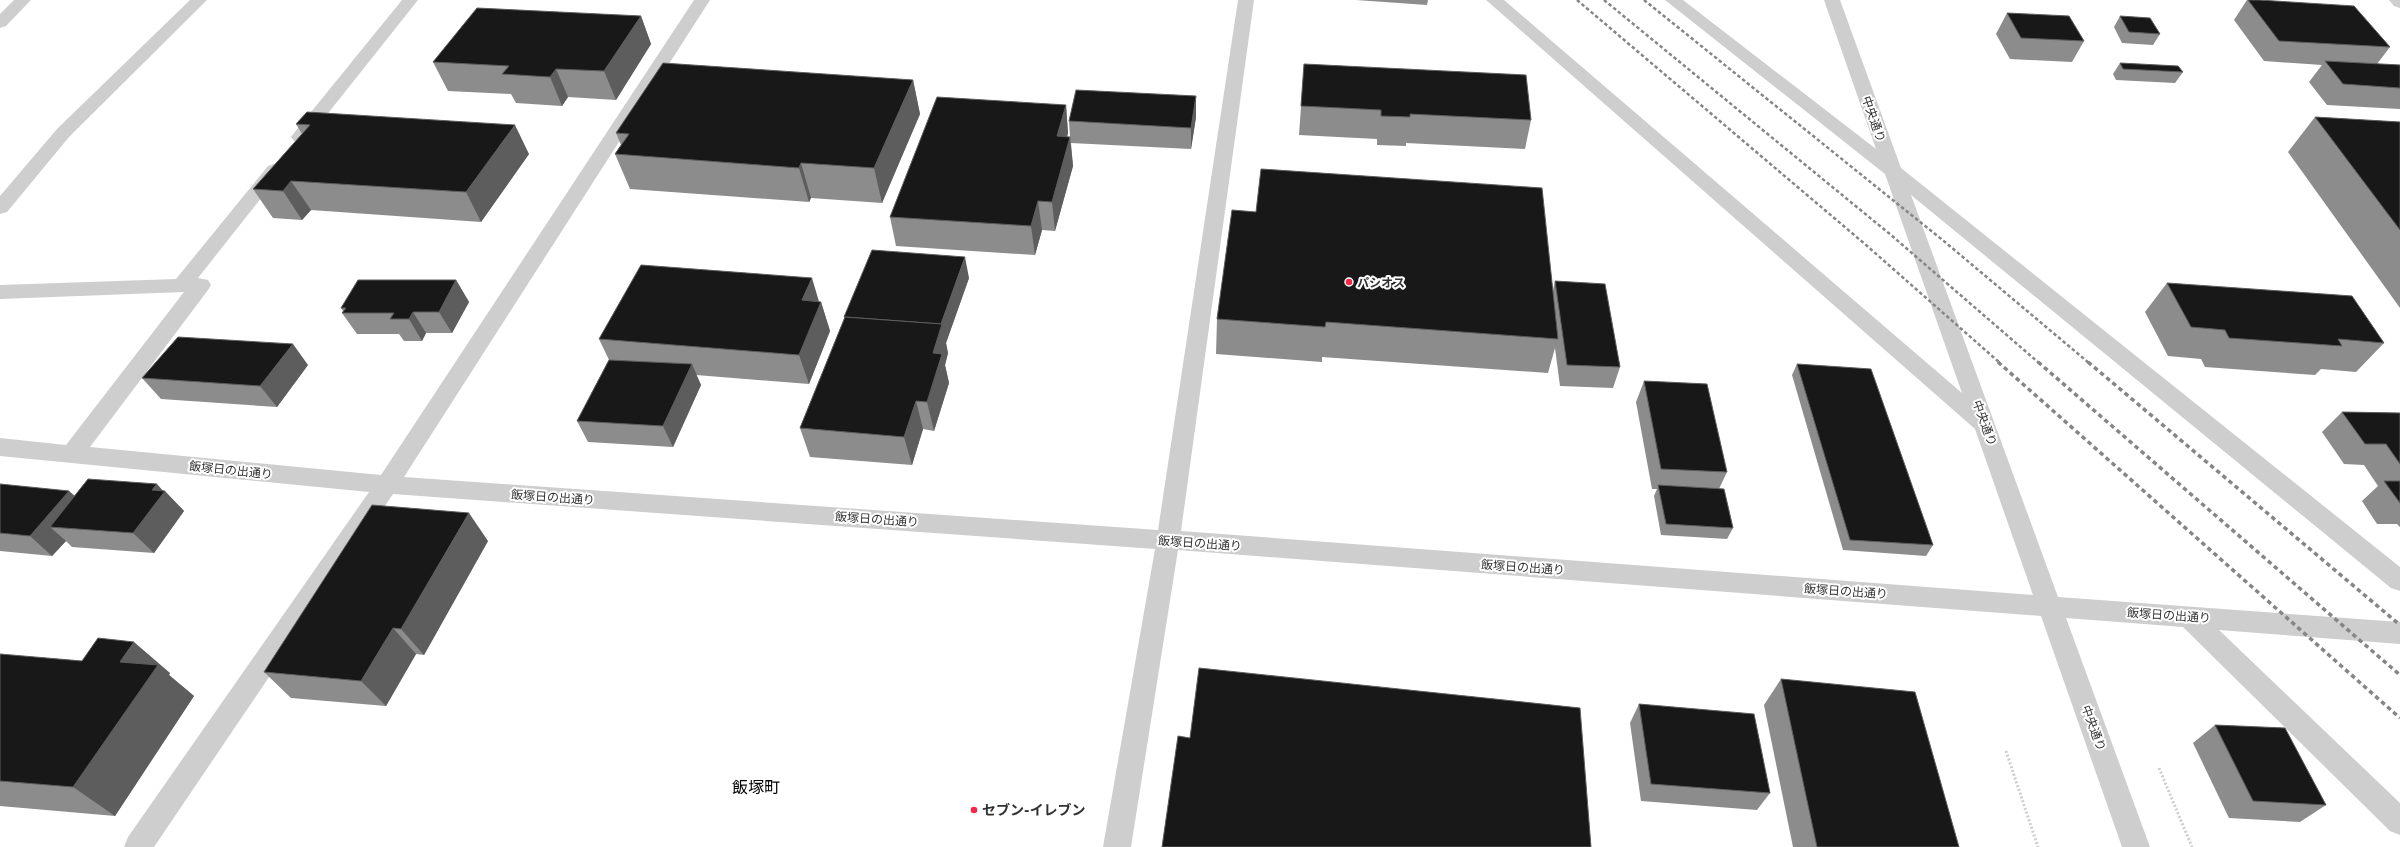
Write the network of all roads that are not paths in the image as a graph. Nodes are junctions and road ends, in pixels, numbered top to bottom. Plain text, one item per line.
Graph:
1 (24, 0) edge
2 (199, 0) edge
3 (410, 0) edge
4 (702, 0) edge
5 (1246, 0) edge
6 (1494, 0) edge
7 (1673, 0) edge
8 (1832, 0) edge
9 (2397, 0) edge
10 (2400, 4) edge
11 (0, 23) edge
12 (1891, 169) junction
13 (0, 208) edge
14 (181, 286) junction
15 (0, 292) edge
16 (1986, 425) junction
17 (0, 447) edge
18 (72, 454) junction
19 (387, 485) junction
20 (1168, 540) junction
21 (2400, 581) edge
22 (2050, 606) junction
23 (2188, 616) junction
24 (2400, 634) edge
25 (2400, 822) edge
26 (138, 847) edge
27 (1117, 847) edge
28 (2136, 847) edge

1 - 11 street
2 - 13 street
3 - 14 street
4 - 19 street
5 - 20 street
6 - 16 street
7 - 12 street
8 - 12 street, 中央通り
9 - 10 street
12 - 16 street, 中央通り
12 - 21 street
14 - 15 street
14 - 18 street
16 - 22 street, 中央通り
17 - 18 street, 飯塚日の出通り
18 - 19 street, 飯塚日の出通り
19 - 20 street, 飯塚日の出通り
19 - 26 street
20 - 22 street, 飯塚日の出通り
20 - 27 street
22 - 23 street, 飯塚日の出通り
22 - 28 street, 中央通り
23 - 24 street, 飯塚日の出通り
23 - 25 street

